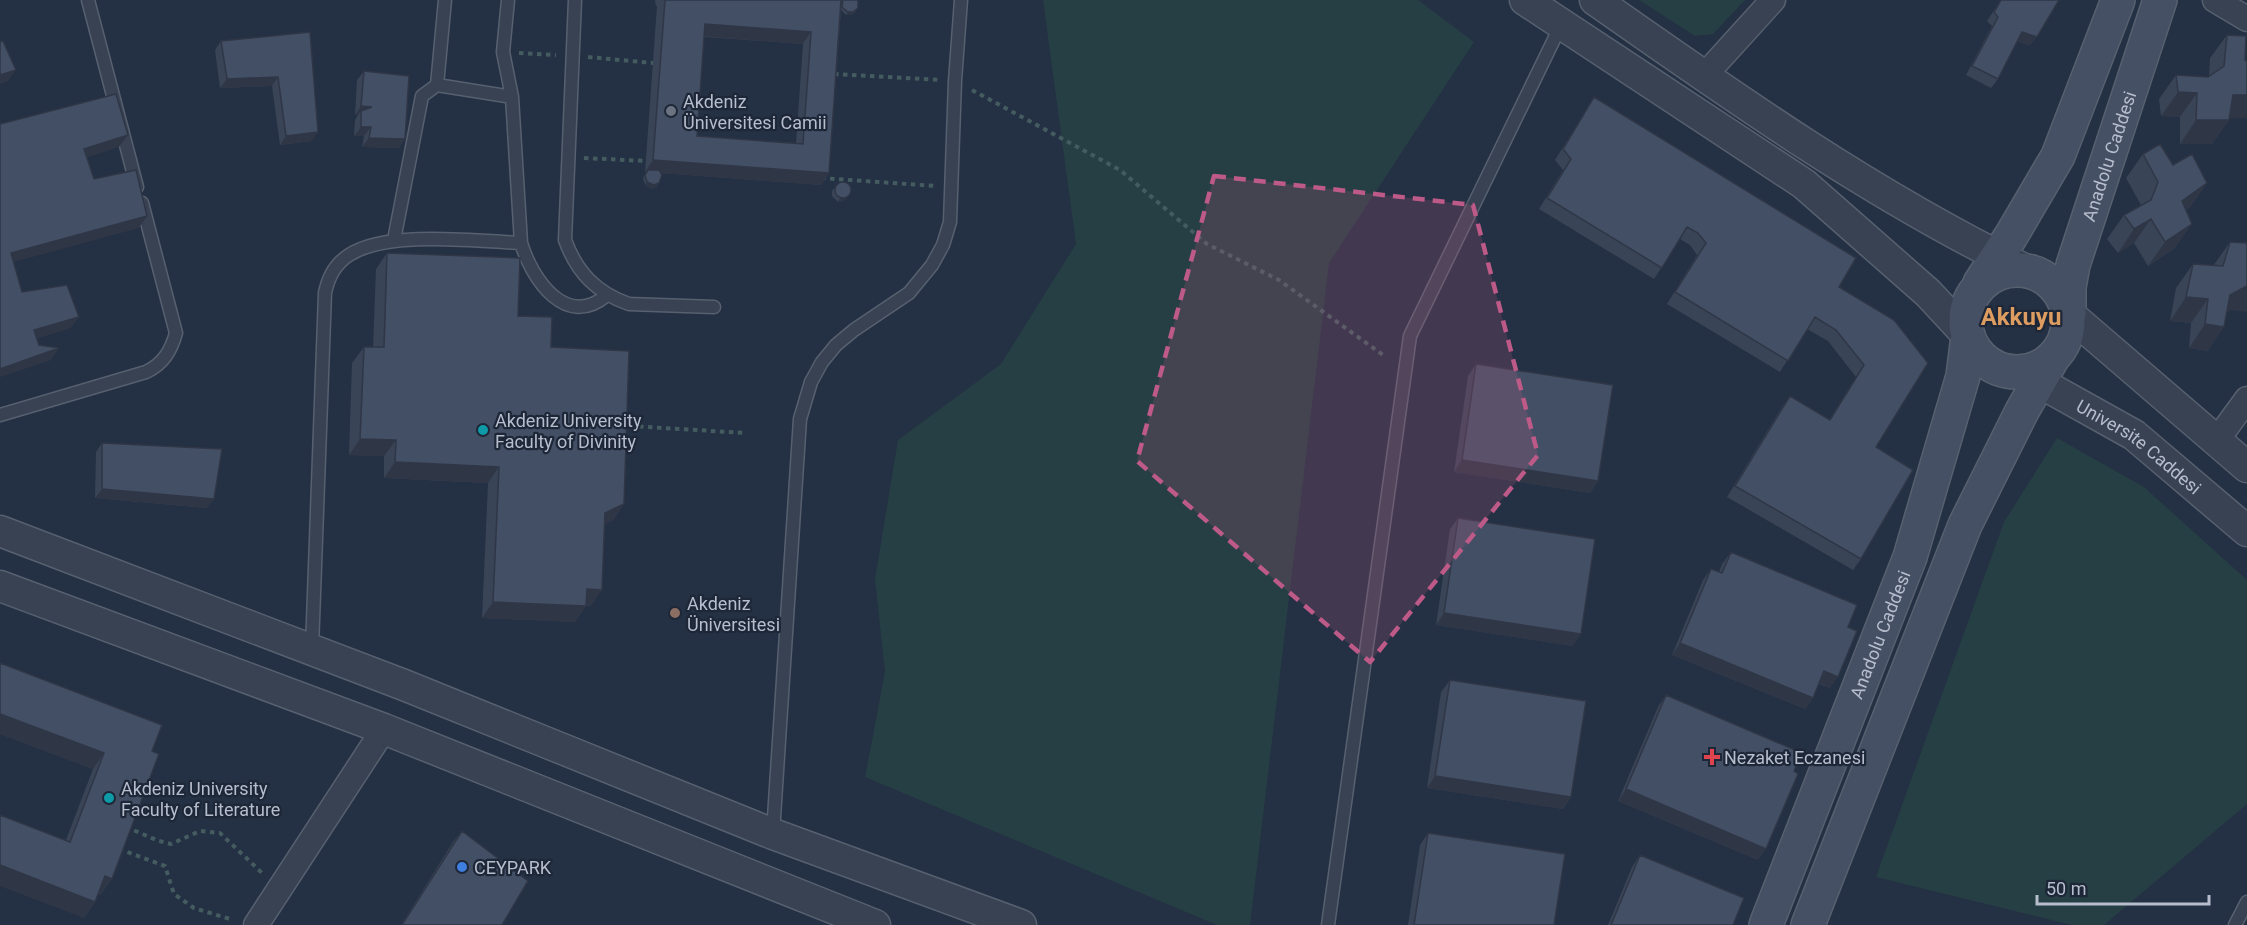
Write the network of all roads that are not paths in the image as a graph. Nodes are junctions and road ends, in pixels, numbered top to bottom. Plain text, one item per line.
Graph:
1 (88, 0) edge
2 (445, 0) edge
3 (508, 0) edge
4 (575, 0) edge
5 (961, 0) edge
6 (1525, 0) edge
7 (1595, 0) edge
8 (1773, 0) edge
9 (2118, 0) edge
10 (2160, 0) edge
11 (2215, 0) edge
12 (2247, 19) edge
13 (1561, 25) junction
14 (1704, 76) junction
15 (437, 86) junction
16 (512, 97) junction
17 (394, 240) junction
18 (521, 243) junction
19 (2011, 263) junction
20 (607, 295) junction
21 (714, 307) dead end
22 (2069, 314) junction
23 (1968, 336) junction
24 (2037, 371) junction
25 (2247, 399) edge
26 (0, 415) edge
27 (2217, 440) junction
28 (2247, 466) edge
29 (0, 531) edge
30 (2247, 531) edge
31 (0, 586) edge
32 (312, 650) junction
33 (384, 729) junction
34 (773, 834) junction
35 (2247, 902) edge
36 (244, 922) edge
37 (875, 925) edge
38 (1021, 925) edge
39 (1328, 925) edge
40 (1766, 925) edge
41 (1808, 925) edge
42 (2235, 925) edge

1 - 26 lane
2 - 15 lane
3 - 16 lane
4 - 20 lane
5 - 34 lane
6 - 13 street
7 - 14 street
8 - 14 street
9 - 19 main road
10 - 22 main road, Anadolu Caddesi
11 - 12 street
13 - 23 street
13 - 39 lane
14 - 19 street
15 - 16 lane
15 - 17 lane
16 - 18 lane
17 - 18 lane
17 - 32 lane
18 - 20 lane
19 - 22 main road
19 - 23 main road
20 - 21 lane
22 - 24 main road
22 - 27 street
23 - 24 main road
23 - 40 main road, Anadolu Caddesi
24 - 30 street, Universite Caddesi
24 - 41 main road
25 - 27 street
27 - 28 street
29 - 32 street
31 - 33 street
32 - 34 street
33 - 36 street
33 - 37 street
34 - 38 street
35 - 42 lane

